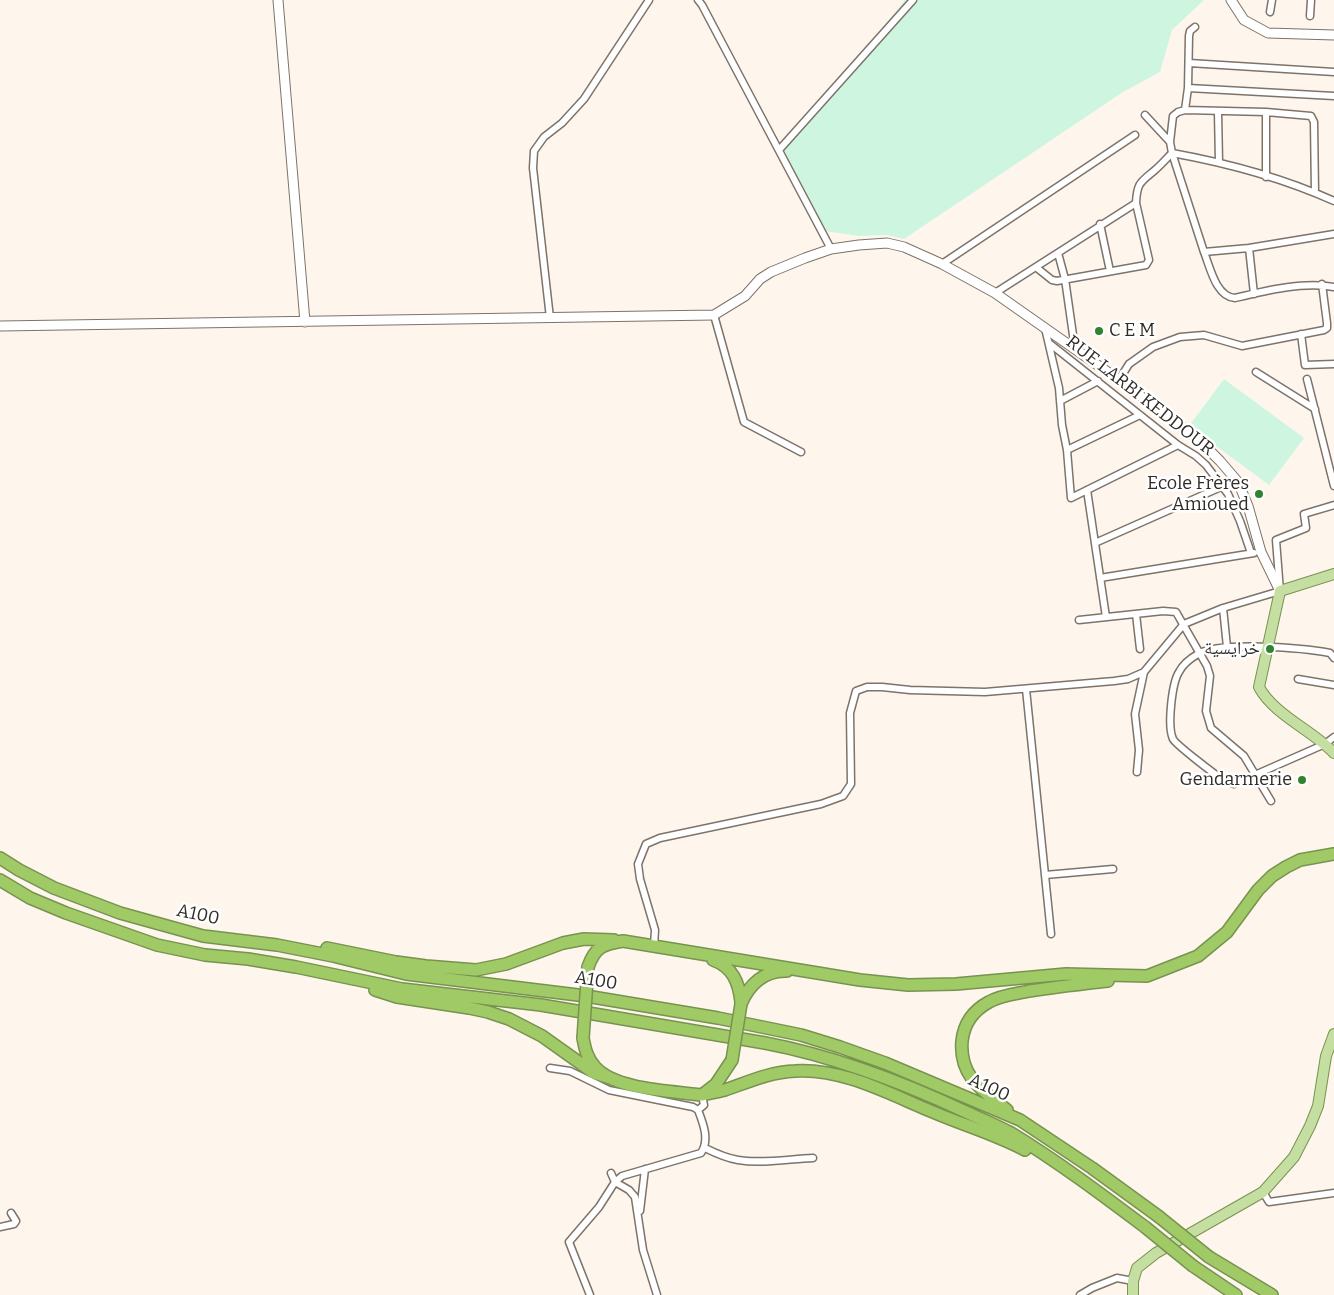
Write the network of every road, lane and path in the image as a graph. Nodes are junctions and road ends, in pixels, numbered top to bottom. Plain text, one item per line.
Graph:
1 (278, 0) edge
2 (648, 0) edge
3 (698, 0) edge
4 (913, 0) edge
5 (1231, 0) edge
6 (1272, 0) edge
7 (1311, 0) edge
8 (1270, 12) dead end
9 (1310, 16) dead end
10 (1195, 27) dead end
11 (1334, 35) edge
12 (1189, 63) junction
13 (1334, 72) edge
14 (1188, 88) junction
15 (1334, 96) edge
16 (1185, 110) junction
17 (1218, 112) junction
18 (1266, 112) junction
19 (1145, 115) dead end
20 (1135, 135) dead end
21 (1170, 142) junction
22 (779, 150) junction
23 (1172, 152) junction
24 (1219, 162) junction
25 (1266, 177) junction
26 (1315, 192) junction
27 (1334, 201) edge
28 (1136, 202) junction
29 (1100, 224) junction
30 (1334, 234) edge
31 (1248, 248) junction
32 (830, 249) junction
33 (1204, 252) junction
34 (1058, 253) junction
35 (942, 264) junction
36 (1037, 268) junction
37 (1110, 271) junction
38 (1065, 279) junction
39 (1322, 284) junction
40 (1334, 286) edge
41 (995, 293) junction
42 (1254, 294) junction
43 (714, 315) junction
44 (550, 318) junction
45 (304, 322) junction
46 (0, 326) edge
47 (1045, 328) junction
48 (1301, 334) junction
49 (1049, 343) junction
50 (1074, 349) junction
51 (1334, 364) edge
52 (1256, 372) dead end
53 (1119, 380) junction
54 (1307, 380) dead end
55 (1098, 381) junction
56 (1060, 401) junction
57 (1314, 409) junction
58 (1140, 415) junction
59 (1178, 445) junction
60 (1067, 450) junction
61 (801, 452) dead end
62 (1334, 486) edge
63 (1221, 487) junction
64 (1087, 490) junction
65 (1334, 505) edge
66 (1095, 543) junction
67 (1261, 552) junction
68 (1251, 553) junction
69 (1334, 574) edge
70 (1100, 578) junction
71 (1280, 591) junction
72 (1223, 608) junction
73 (1136, 614) junction
74 (1106, 617) junction
75 (1079, 620) dead end
76 (1184, 624) junction
77 (1227, 647) junction
78 (1268, 647) junction
79 (1140, 649) dead end
80 (1200, 652) junction
81 (1334, 658) edge
82 (1144, 672) junction
83 (1298, 679) dead end
84 (1334, 686) edge
85 (1026, 689) junction
86 (1334, 736) edge
87 (1325, 744) junction
88 (1334, 753) edge
89 (1137, 772) dead end
90 (1257, 774) junction
91 (1234, 784) dead end
92 (1271, 800) dead end
93 (1334, 854) edge
94 (0, 858) edge
95 (1113, 868) dead end
96 (1045, 875) junction
97 (0, 880) edge
98 (1051, 934) dead end
99 (623, 941) junction
100 (277, 945) junction
101 (654, 946) junction
102 (690, 953) junction
103 (324, 972) junction
104 (823, 973) junction
105 (1147, 976) junction
106 (741, 1004) junction
107 (1334, 1034) edge
108 (550, 1068) dead end
109 (610, 1078) junction
110 (702, 1095) junction
111 (698, 1110) junction
112 (1020, 1120) junction
113 (705, 1148) junction
114 (812, 1158) dead end
115 (644, 1170) junction
116 (611, 1174) dead end
117 (615, 1182) junction
118 (1088, 1184) junction
119 (1263, 1192) junction
120 (1334, 1193) edge
121 (11, 1213) dead end
122 (639, 1219) junction
123 (0, 1227) edge
124 (1133, 1281) junction
125 (590, 1295) edge
126 (657, 1295) edge
127 (1080, 1295) edge
128 (1133, 1295) edge
129 (1236, 1295) edge
130 (1272, 1295) edge

1 - 45 main road
2 - 44 street
3 - 22 street
4 - 22 street
5 - 11 main road
6 - 8 street
7 - 9 street
10 - 12 street
12 - 13 street
12 - 14 street
14 - 15 street
14 - 16 street
16 - 17 street
16 - 21 street
17 - 18 street
17 - 24 street
18 - 25 street
18 - 26 street
19 - 21 street
20 - 35 street
21 - 23 street
22 - 32 street
23 - 24 street
23 - 28 street
23 - 33 street
24 - 25 street
25 - 26 street
26 - 27 street
28 - 29 street
28 - 37 street
29 - 34 street
29 - 37 street
30 - 31 street
31 - 33 street
31 - 42 street
32 - 35 main road
32 - 43 main road
33 - 42 street
34 - 36 street
34 - 38 street
35 - 41 main road
36 - 38 street
36 - 41 street
37 - 38 street
38 - 50 street
39 - 40 street
39 - 42 street
39 - 48 street
41 - 47 main road
43 - 44 main road
43 - 61 street
44 - 45 main road
45 - 46 main road
47 - 49 street
47 - 50 main road
48 - 51 street
48 - 53 street
49 - 55 street, RUE LARBI KEDDOUR
49 - 56 street
50 - 53 main road
52 - 57 street
53 - 67 main road
54 - 57 street
55 - 56 street
55 - 58 street, RUE LARBI KEDDOUR
56 - 60 street
57 - 62 street
58 - 59 street, RUE LARBI KEDDOUR
58 - 60 street
59 - 63 street, RUE LARBI KEDDOUR
59 - 64 street
60 - 64 street
63 - 66 street
63 - 68 street, RUE LARBI KEDDOUR
64 - 66 street
65 - 71 street
66 - 70 street
67 - 68 street
67 - 71 main road
68 - 70 street
69 - 71 main road
70 - 74 street
71 - 72 street
71 - 78 main road
72 - 76 street
72 - 77 street
73 - 74 street
73 - 76 street
73 - 79 street
74 - 75 street
76 - 80 street
76 - 82 street
77 - 78 street
77 - 80 street
78 - 81 street
78 - 87 main road
80 - 90 street
80 - 91 street
82 - 85 street
82 - 89 street
83 - 84 street
85 - 96 street
85 - 101 street
86 - 87 street
87 - 88 main road
87 - 90 street
90 - 92 street
93 - 105 highway
94 - 100 highway, A100 / A100
95 - 96 street
96 - 98 street
97 - 103 highway, A100 / A100
99 - 100 highway
99 - 101 highway
99 - 109 highway, bridge
100 - 112 highway, A100 / A100
101 - 102 highway
102 - 104 highway
102 - 106 highway
103 - 109 highway
103 - 118 highway, A100 / A100
104 - 105 highway
104 - 106 highway
105 - 112 highway
106 - 110 highway, bridge
107 - 119 main road
108 - 111 street
109 - 110 highway
110 - 111 street
110 - 118 highway
111 - 113 street
112 - 130 highway, A100 / A100, bridge
113 - 114 street
113 - 115 street
115 - 117 street
115 - 122 street
116 - 117 street
117 - 122 street
117 - 125 street
118 - 129 highway, A100 / A100, bridge
119 - 120 street
119 - 124 main road
121 - 123 street
122 - 126 street
124 - 127 street
124 - 128 main road

